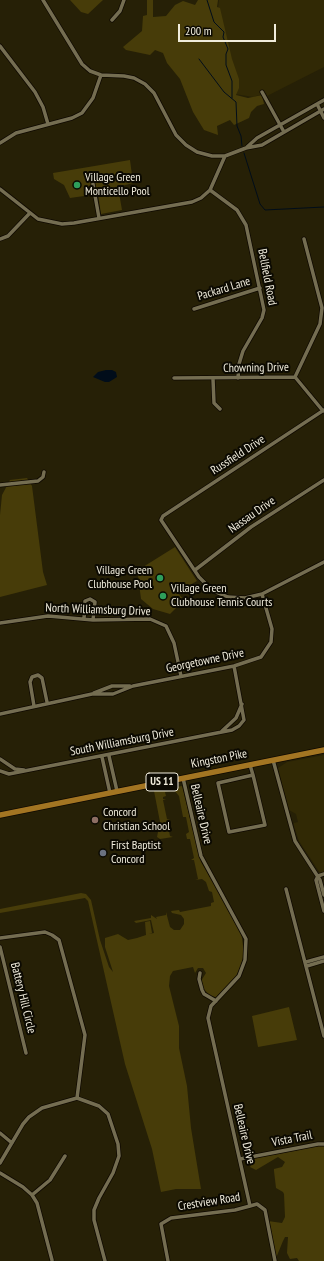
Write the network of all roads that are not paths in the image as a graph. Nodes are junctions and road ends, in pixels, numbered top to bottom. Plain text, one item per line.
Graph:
1 (44, 0) edge
2 (124, 0) edge
3 (112, 20) dead end
4 (0, 46) edge
5 (101, 75) junction
6 (262, 92) dead end
7 (324, 100) edge
8 (317, 104) junction
9 (322, 110) edge
10 (324, 118) edge
11 (48, 124) junction
12 (281, 125) junction
13 (284, 132) junction
14 (0, 143) edge
15 (246, 148) junction
16 (225, 156) junction
17 (93, 184) dead end
18 (0, 189) edge
19 (210, 190) junction
20 (29, 214) junction
21 (99, 218) junction
22 (0, 239) edge
23 (304, 239) dead end
24 (260, 288) junction
25 (194, 309) dead end
26 (295, 377) junction
27 (174, 378) dead end
28 (238, 378) junction
29 (213, 379) junction
30 (220, 409) dead end
31 (323, 411) edge
32 (44, 472) dead end
33 (324, 480) edge
34 (0, 485) edge
35 (324, 562) edge
36 (195, 570) junction
37 (262, 594) junction
38 (84, 619) junction
39 (93, 620) junction
40 (0, 623) edge
41 (234, 666) junction
42 (181, 676) junction
43 (133, 686) junction
44 (92, 694) junction
45 (47, 702) junction
46 (243, 704) junction
47 (34, 706) junction
48 (0, 714) edge
49 (221, 732) junction
50 (324, 750) edge
51 (109, 756) junction
52 (102, 757) junction
53 (0, 759) edge
54 (273, 760) junction
55 (250, 765) junction
56 (27, 770) junction
57 (0, 771) edge
58 (253, 776) junction
59 (183, 778) junction
60 (117, 791) junction
61 (110, 793) junction
62 (0, 815) edge
63 (324, 874) edge
64 (318, 876) junction
65 (286, 889) dead end
66 (324, 895) edge
67 (324, 912) edge
68 (0, 938) edge
69 (0, 946) edge
70 (324, 957) edge
71 (324, 961) edge
72 (306, 964) junction
73 (200, 973) dead end
74 (216, 1001) junction
75 (324, 1036) edge
76 (26, 1053) dead end
77 (76, 1098) junction
78 (0, 1134) edge
79 (12, 1143) junction
80 (324, 1144) edge
81 (65, 1156) dead end
82 (240, 1159) junction
83 (0, 1163) edge
84 (0, 1173) edge
85 (32, 1195) junction
86 (250, 1206) junction
87 (52, 1260) edge
88 (105, 1261) edge
89 (168, 1261) edge
90 (275, 1261) edge

1 - 5 street
2 - 3 street
4 - 11 street
5 - 11 street
5 - 16 street
6 - 12 street
7 - 8 street
8 - 9 street
8 - 12 street
9 - 10 street
9 - 13 street
11 - 14 street
12 - 13 street
12 - 15 street
13 - 15 street
15 - 16 street
16 - 19 street
17 - 21 street
18 - 20 street
19 - 21 street
19 - 24 street, Bellfield Road
20 - 21 street
20 - 22 street
23 - 26 street
24 - 25 street, Packard Lane
24 - 28 street, Bellfield Road
26 - 28 street, Chowning Drive
26 - 31 street, Chowning Drive
27 - 29 street, Chowning Drive
28 - 29 street, Chowning Drive
29 - 30 street
31 - 36 street, Russfield Drive
32 - 34 street
33 - 36 street, Nassau Drive
35 - 37 street
36 - 37 street
37 - 41 street, Georgetowne Drive
38 - 39 street, North Williamsburg Drive
38 - 39 street
38 - 40 street, North Williamsburg Drive
39 - 42 street, North Williamsburg Drive
41 - 42 street, Georgetowne Drive
41 - 46 street, South Williamsburg Drive
42 - 43 street, Georgetowne Drive
43 - 44 street, Georgetowne Drive
43 - 44 street, Georgetowne Drive
44 - 45 street, Georgetowne Drive
45 - 47 street, Georgetowne Drive
45 - 47 street
46 - 49 street
46 - 49 street, South Williamsburg Drive
47 - 48 street, Georgetowne Drive
49 - 51 street, South Williamsburg Drive
50 - 54 main road, Kingston Pike / US 11
51 - 52 street, South Williamsburg Drive
51 - 60 street
52 - 56 street, South Williamsburg Drive
52 - 61 street
53 - 56 street, South Williamsburg Drive
54 - 55 main road, Kingston Pike / US 11
54 - 64 street
55 - 58 street
55 - 59 main road, Kingston Pike / US 11
56 - 57 street, South Williamsburg Drive
58 - 58 street
59 - 60 main road, Kingston Pike / US 11
59 - 74 street, Belleaire Drive
60 - 61 main road, Kingston Pike / US 11
61 - 62 main road, Kingston Pike / US 11
63 - 64 street
64 - 66 street
64 - 67 street
65 - 72 street
68 - 77 street
69 - 76 street, Battery Hill Circle
70 - 72 street
71 - 72 street
72 - 75 street
73 - 74 street
74 - 82 street, Belleaire Drive
77 - 79 street
77 - 88 street
78 - 79 street
79 - 83 street
80 - 82 street, Vista Trail
81 - 85 street
82 - 86 street, Belleaire Drive
84 - 85 street
85 - 87 street
86 - 89 street, Crestview Road
86 - 90 street

